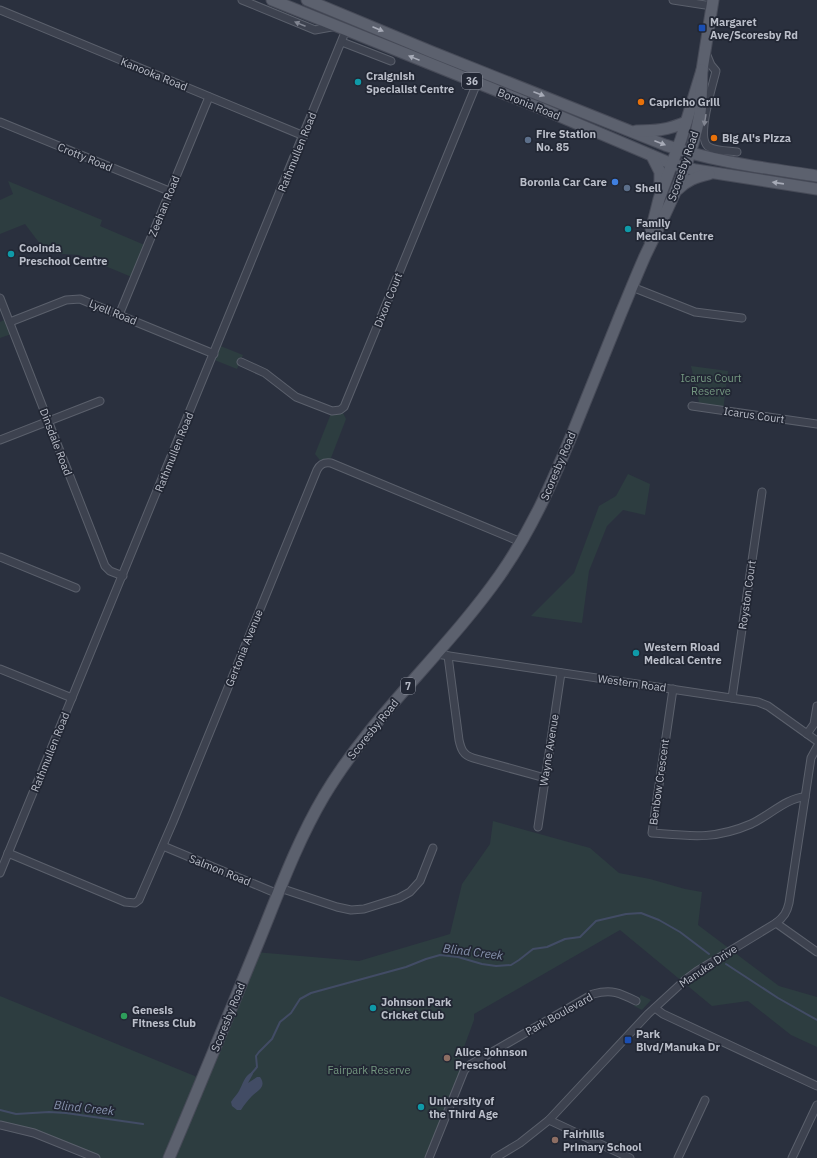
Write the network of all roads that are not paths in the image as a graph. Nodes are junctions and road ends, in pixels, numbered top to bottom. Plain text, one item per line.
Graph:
1 (242, 0) edge
2 (272, 0) edge
3 (307, 0) edge
4 (673, 0) edge
5 (713, 3) edge
6 (1, 11) edge
7 (352, 18) junction
8 (342, 28) junction
9 (342, 42) junction
10 (705, 53) junction
11 (391, 61) dead end
12 (702, 70) junction
13 (477, 83) junction
14 (209, 96) junction
15 (0, 122) edge
16 (686, 122) junction
17 (630, 131) junction
18 (304, 136) junction
19 (677, 149) junction
20 (737, 152) dead end
21 (690, 153) junction
22 (652, 156) junction
23 (672, 164) junction
24 (684, 168) junction
25 (714, 173) junction
26 (817, 176) edge
27 (817, 189) edge
28 (170, 191) junction
29 (673, 195) junction
30 (659, 199) junction
31 (644, 258) junction
32 (632, 287) junction
33 (0, 298) edge
34 (119, 315) junction
35 (742, 318) dead end
36 (10, 322) junction
37 (214, 354) junction
38 (241, 362) dead end
39 (100, 401) dead end
40 (692, 406) dead end
41 (48, 421) junction
42 (817, 424) edge
43 (0, 440) edge
44 (762, 492) dead end
45 (521, 542) junction
46 (0, 557) edge
47 (123, 576) junction
48 (76, 588) dead end
49 (436, 654) junction
50 (448, 656) junction
51 (0, 669) edge
52 (561, 673) junction
53 (673, 689) junction
54 (72, 698) junction
55 (732, 698) junction
56 (817, 706) edge
57 (807, 734) junction
58 (817, 741) edge
59 (817, 747) edge
60 (545, 778) junction
61 (805, 797) junction
62 (538, 827) dead end
63 (163, 846) junction
64 (433, 848) dead end
65 (8, 853) junction
66 (0, 874) edge
67 (279, 891) junction
68 (776, 923) junction
69 (817, 952) edge
70 (636, 1001) dead end
71 (655, 1008) junction
72 (817, 1086) edge
73 (705, 1100) dead end
74 (817, 1105) edge
75 (549, 1120) junction
76 (0, 1125) edge
77 (96, 1158) edge
78 (169, 1158) edge
79 (430, 1158) edge
80 (495, 1158) edge
81 (630, 1158) edge
82 (678, 1158) edge
83 (792, 1158) edge

8 -> 1 street
2 - 8 main road, Boronia Road / 36
3 - 7 main road, Boronia Road / 36
4 - 5 street
5 - 10 main road, Scoresby Road / 7
6 - 14 street, Kanooka Road
7 - 8 main road
7 -> 17 main road, Boronia Road / 36
8 - 9 street, Rathmullen Road
13 -> 8 main road, Boronia Road / 36
9 - 11 street
9 - 18 street, Rathmullen Road
10 - 12 main road, Scoresby Road / 7
10 -> 20 street
12 - 16 main road, Scoresby Road / 7
12 - 21 main road, Scoresby Road / 7
13 - 22 main road, Boronia Road / 36
13 - 38 street, Dixon Court
14 - 18 street, Kanooka Road
14 - 28 street, Zeehan Road
15 - 28 street, Crotty Road
16 - 17 main road
16 - 19 main road, Scoresby Road / 7
17 -> 19 main road, Boronia Road / 36
18 - 37 street, Rathmullen Road
19 - 21 main road, Boronia Road / 36
19 - 23 main road, Scoresby Road / 7
21 - 24 main road, Scoresby Road / 7
21 - 26 main road, Boronia Road / 36
22 - 23 main road, Boronia Road / 36
22 - 30 main road
23 - 24 main road, Boronia Road / 36
23 - 30 main road, Scoresby Road / 7
24 - 25 main road, Boronia Road / 36
24 - 29 main road, Scoresby Road / 7
27 -> 25 main road, Boronia Road / 36
25 - 29 main road
28 - 34 street, Zeehan Road
29 - 31 main road, Scoresby Road / 7
30 - 31 main road, Scoresby Road / 7
31 - 32 main road, Scoresby Road / 7
32 - 35 street
32 - 45 main road, Scoresby Road / 7
33 - 36 street, Dinsdale Road
34 - 36 street, Lyell Road
34 - 37 street, Lyell Road
36 - 41 street, Dinsdale Road
37 - 47 street, Rathmullen Road
39 - 41 street
40 - 42 street, Icarus Court
41 - 43 street
41 - 47 street, Dinsdale Road
44 - 55 street, Royston Court
45 - 49 main road, Scoresby Road / 7
45 - 63 street, Gertonia Avenue
46 - 48 street
47 - 54 street, Rathmullen Road
49 - 50 street, Western Road
49 - 67 main road, Scoresby Road / 7
50 - 52 street, Western Road
50 - 60 street
51 - 54 street
52 - 53 street, Western Road
52 - 60 street, Wayne Avenue
53 - 55 street, Western Road
53 - 61 street, Benbow Crescent
54 - 65 street, Rathmullen Road
55 - 57 street, Western Road
56 - 57 street
57 - 58 street, Western Road
59 - 61 street, Manuka Drive
60 - 62 street, Wayne Avenue
61 - 68 street, Manuka Drive
63 - 65 street, Gertonia Avenue
63 - 67 street, Salmon Road
64 - 67 street, Salmon Road
65 - 66 street, Rathmullen Road
67 - 78 main road, Scoresby Road / 7
68 - 69 street
68 - 71 street, Manuka Drive
70 - 79 street, Park Boulevard
71 - 72 street
71 - 75 street, Manuka Drive
73 - 82 street
74 - 83 street
75 - 80 street, Manuka Drive
75 - 81 street
76 - 77 street

